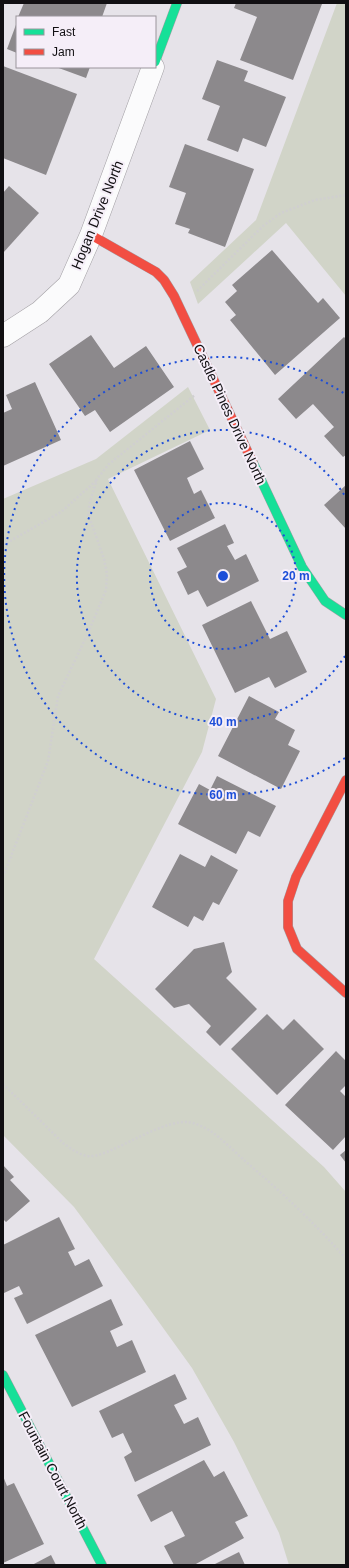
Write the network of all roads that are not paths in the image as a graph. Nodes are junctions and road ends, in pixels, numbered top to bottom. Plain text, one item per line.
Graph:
1 (177, 3) edge
2 (156, 59) edge
3 (153, 68) edge
4 (91, 235) junction
5 (3, 336) edge
6 (346, 615) edge
7 (346, 780) edge
8 (346, 993) edge
9 (3, 1375) edge
10 (102, 1565) edge

1 - 2 street
3 - 4 street, Hogan Drive North
4 - 5 street, Hogan Drive North
4 - 6 street, Castle Pines Drive North
7 - 8 street
9 - 10 street, Fountain Court North

